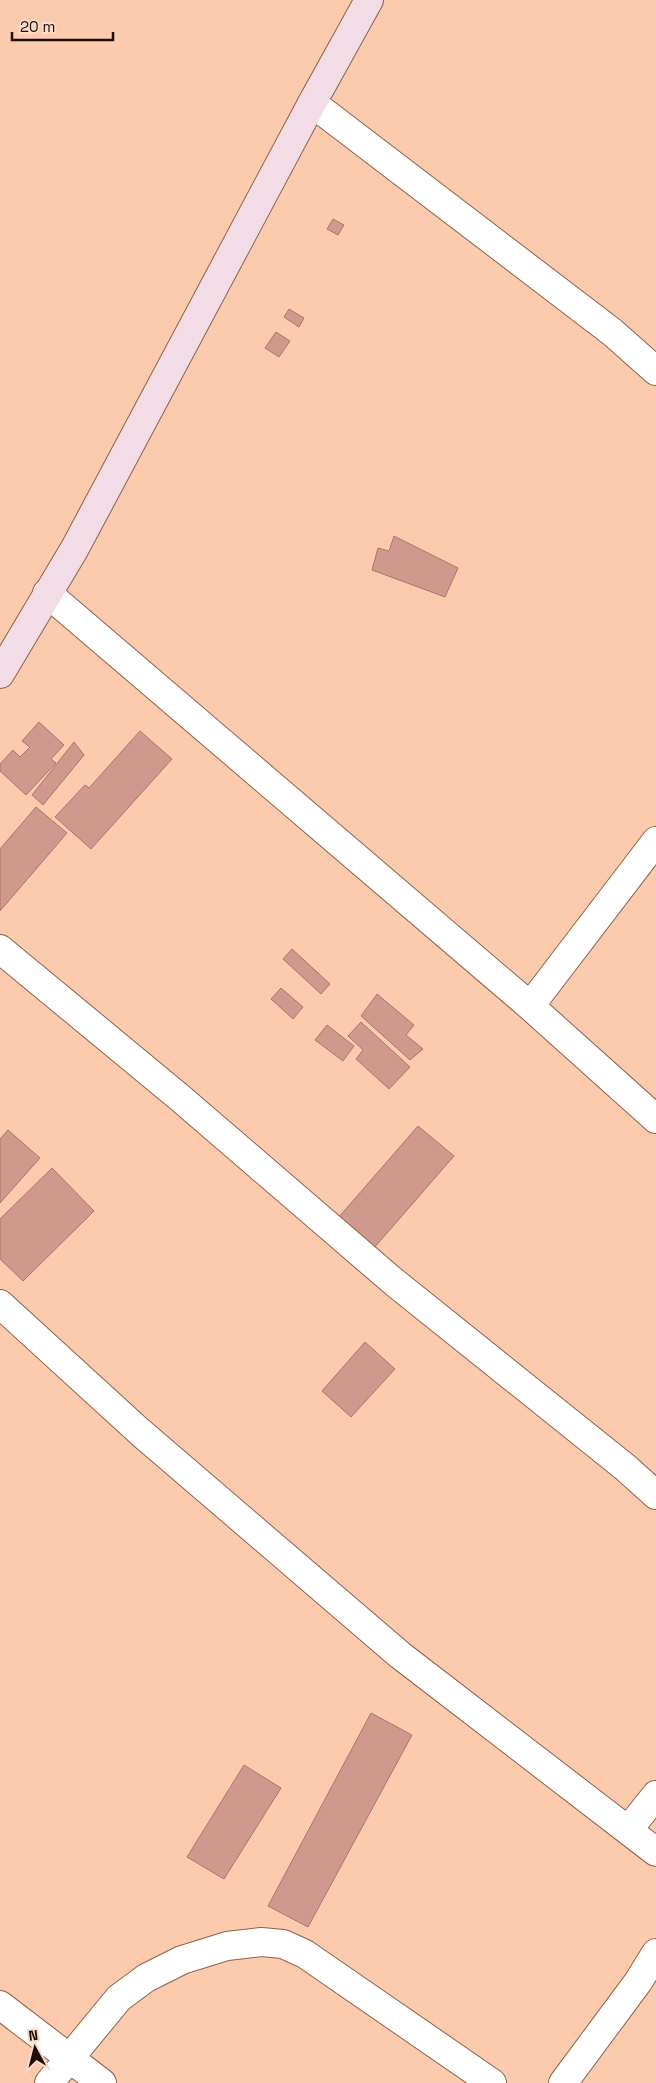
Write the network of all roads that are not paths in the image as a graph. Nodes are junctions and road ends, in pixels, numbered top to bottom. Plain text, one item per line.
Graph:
1 (369, 0) edge
2 (312, 103) junction
3 (656, 371) edge
4 (47, 593) junction
5 (4, 659) edge
6 (656, 841) edge
7 (0, 949) edge
8 (530, 1006) junction
9 (656, 1119) edge
10 (0, 1304) edge
11 (656, 1495) edge
12 (656, 1795) edge
13 (628, 1830) junction
14 (656, 1852) edge
15 (656, 1953) edge
16 (0, 2005) edge
17 (70, 2058) junction
18 (49, 2083) edge
19 (102, 2083) edge
20 (492, 2083) edge
21 (563, 2083) edge

1 - 2 main road
2 - 3 street
2 - 4 main road
4 - 5 main road
4 - 8 street
6 - 8 street
7 - 11 street
8 - 9 street
10 - 13 street
12 - 13 street
13 - 14 street
15 - 21 street
16 - 17 street
17 - 18 street
17 - 19 street
17 - 20 street

